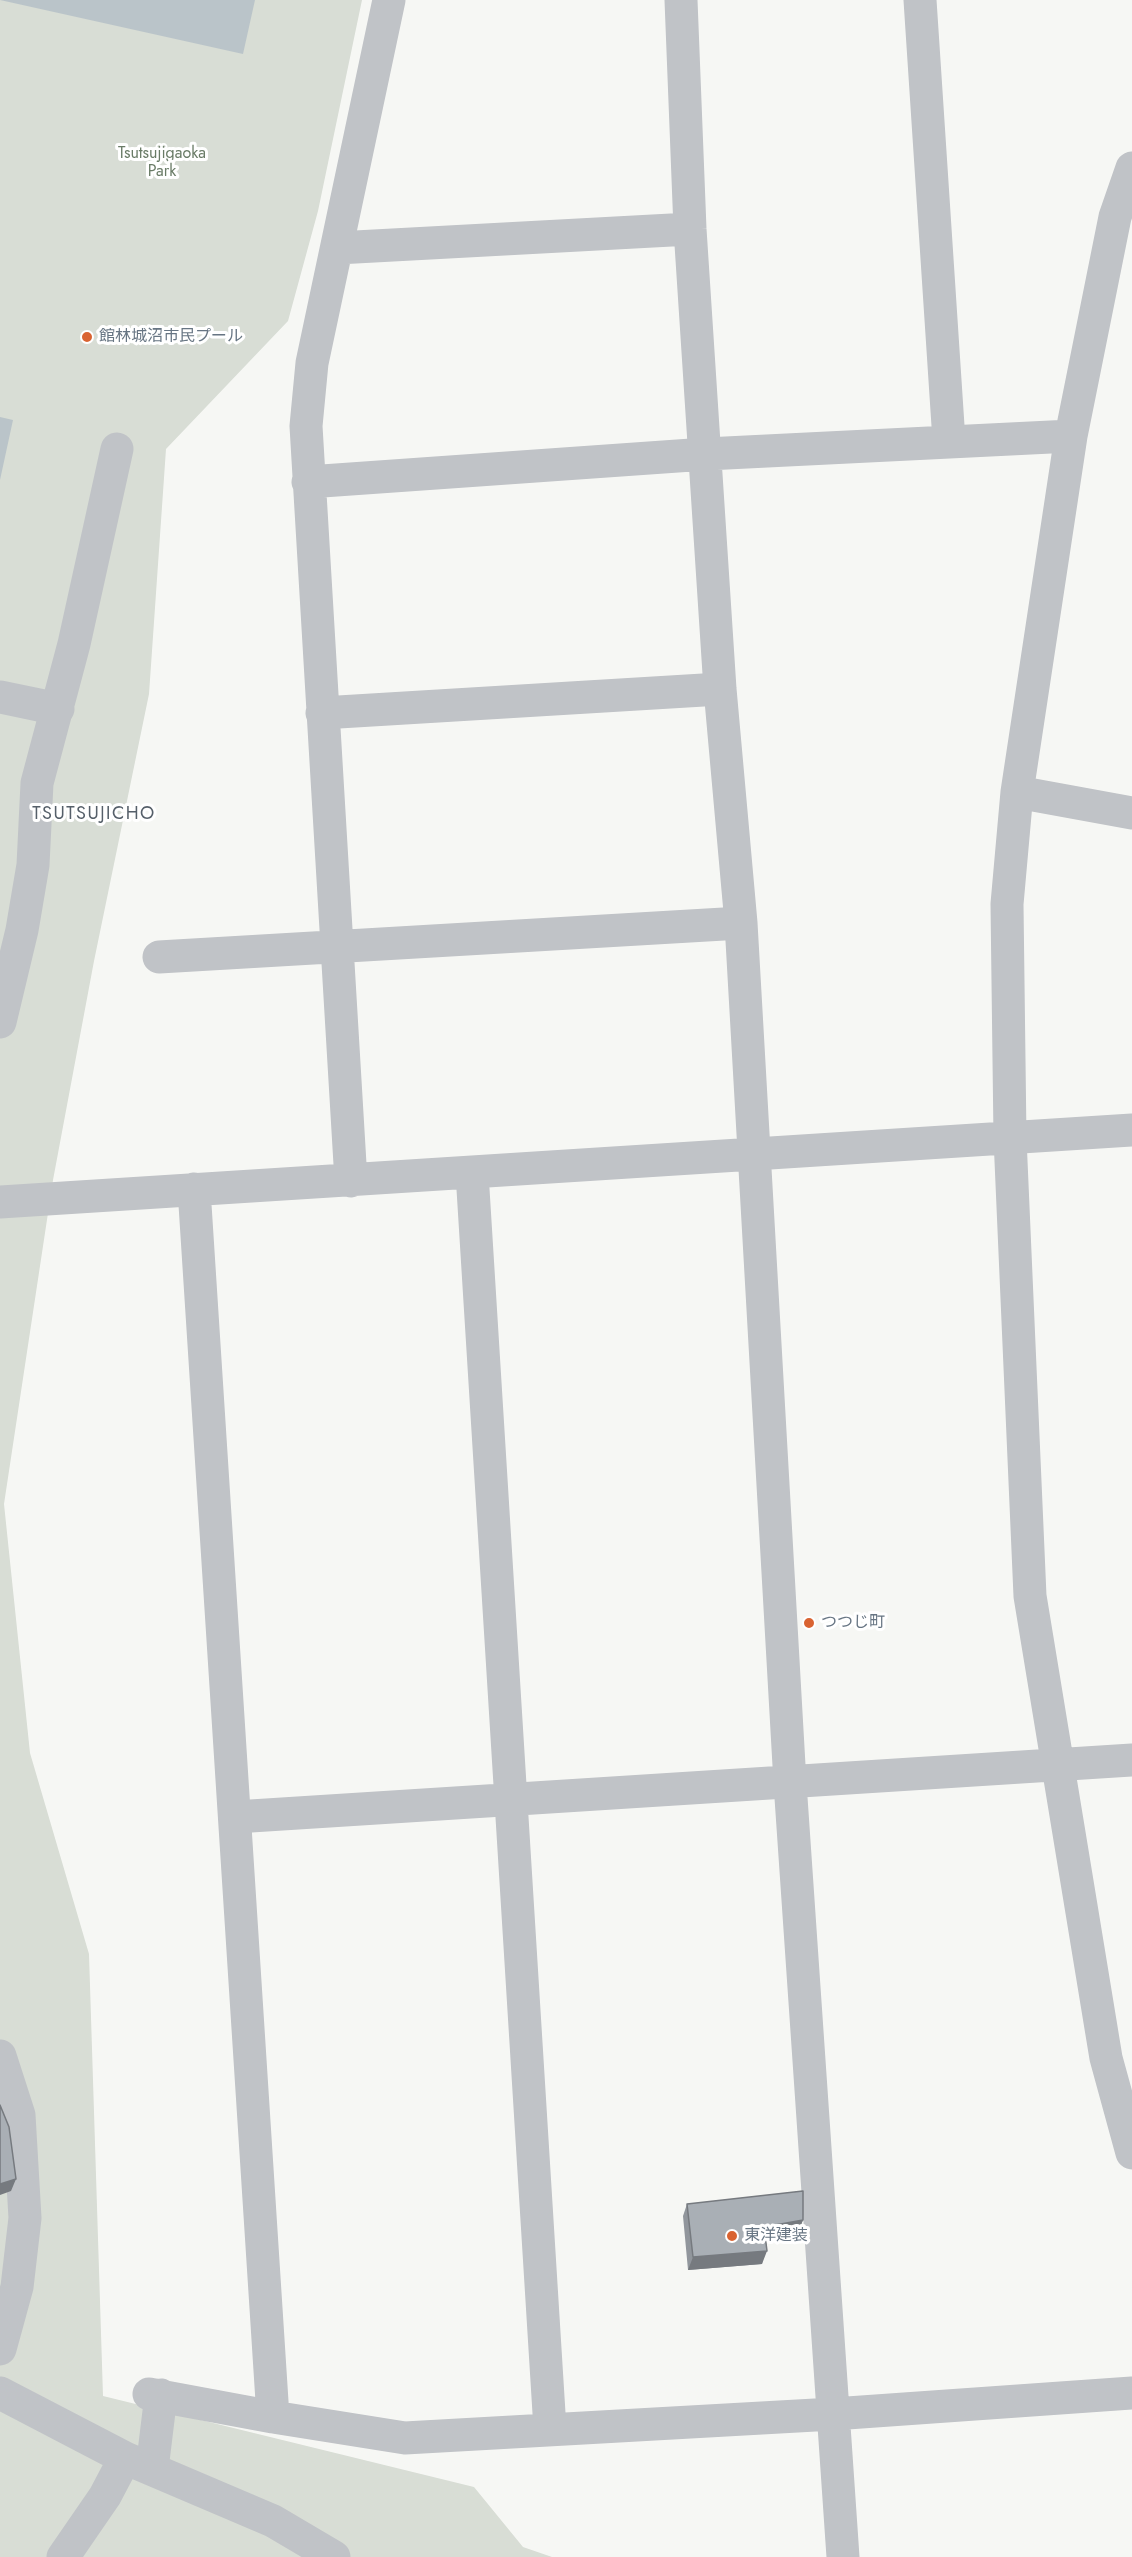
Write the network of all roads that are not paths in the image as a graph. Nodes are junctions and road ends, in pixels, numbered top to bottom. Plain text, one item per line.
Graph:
1 (389, 0) edge
2 (681, 0) edge
3 (920, 0) edge
4 (1132, 168) edge
5 (690, 229) junction
6 (337, 248) junction
7 (1071, 436) junction
8 (949, 441) junction
9 (117, 449) dead end
10 (706, 454) junction
11 (308, 482) junction
12 (720, 689) junction
13 (0, 697) edge
14 (58, 709) junction
15 (322, 713) junction
16 (1017, 792) junction
17 (1132, 811) edge
18 (741, 923) junction
19 (335, 945) junction
20 (159, 957) dead end
21 (0, 1022) edge
22 (1132, 1130) edge
23 (1010, 1138) junction
24 (756, 1153) junction
25 (471, 1173) junction
26 (351, 1181) junction
27 (194, 1189) junction
28 (0, 1202) edge
29 (1132, 1760) edge
30 (1056, 1765) junction
31 (790, 1783) junction
32 (512, 1802) junction
33 (236, 1817) junction
34 (0, 2056) edge
35 (1132, 2153) edge
36 (0, 2349) edge
37 (0, 2392) edge
38 (1132, 2393) edge
39 (833, 2414) junction
40 (273, 2417) junction
41 (550, 2428) junction
42 (139, 2464) junction
43 (63, 2557) edge
44 (334, 2557) edge
45 (843, 2557) edge

1 - 6 street
2 - 5 street
3 - 8 street
4 - 7 street
5 - 6 street
5 - 10 street
6 - 11 street
7 - 8 street
7 - 16 street
8 - 10 street
9 - 14 street
10 - 11 street
10 - 12 street
11 - 15 street
12 - 15 street
12 - 18 street
13 - 14 street
14 - 21 street
15 - 19 street
16 - 17 street
16 - 23 street
18 - 19 street
18 - 24 street
19 - 20 street
19 - 26 street
22 - 23 street
23 - 24 street
23 - 30 street
24 - 25 street
24 - 31 street
25 - 26 street
25 - 32 street
26 - 27 street
27 - 28 street
27 - 33 street
29 - 30 street
30 - 31 street
30 - 35 street
31 - 32 street
31 - 39 street
32 - 33 street
32 - 41 street
33 - 40 street
34 - 36 street
37 - 42 street
38 - 39 street
39 - 41 street
39 - 45 street
40 - 41 street
40 - 42 street
42 - 43 street
42 - 44 street

